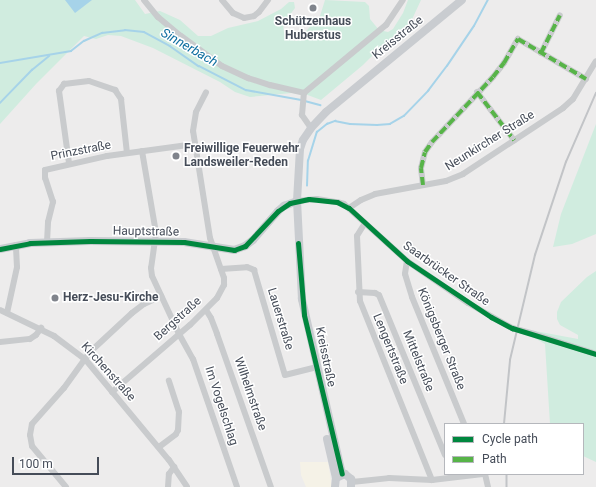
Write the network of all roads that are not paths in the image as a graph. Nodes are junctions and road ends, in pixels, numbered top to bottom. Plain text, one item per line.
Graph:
1 (144, 0) edge
2 (222, 0) edge
3 (268, 0) edge
4 (403, 0) edge
5 (462, 0) edge
6 (560, 15) dead end
7 (541, 53) junction
8 (596, 61) edge
9 (586, 79) junction
10 (206, 92) dead end
11 (477, 92) junction
12 (304, 95) junction
13 (311, 128) junction
14 (514, 140) junction
15 (195, 144) junction
16 (142, 151) junction
17 (127, 153) junction
18 (69, 164) junction
19 (423, 185) junction
20 (297, 201) junction
21 (349, 208) junction
22 (365, 223) junction
23 (47, 242) junction
24 (155, 242) junction
25 (16, 245) junction
26 (212, 247) junction
27 (0, 249) edge
28 (407, 261) junction
29 (221, 269) junction
30 (358, 292) junction
31 (161, 296) junction
32 (0, 310) edge
33 (206, 310) junction
34 (7, 313) junction
35 (41, 328) junction
36 (179, 334) junction
37 (0, 342) edge
38 (596, 354) edge
39 (85, 359) junction
40 (314, 368) junction
41 (169, 381) dead end
42 (112, 392) junction
43 (464, 423) edge
44 (159, 447) junction
45 (444, 453) edge
46 (174, 467) junction
47 (453, 475) edge
48 (484, 475) edge
49 (339, 476) junction
50 (432, 480) junction
51 (352, 485) edge
52 (66, 487) edge
53 (168, 487) edge
54 (187, 487) edge
55 (237, 487) edge
56 (271, 487) edge
57 (335, 487) edge
58 (488, 487) edge

1 - 12 street
2 - 3 street
4 - 12 street
5 - 13 main road, Kreisstraße
6 - 7 street
7 - 9 street
7 - 11 street
8 - 9 street, Neunkircher Straße
9 - 14 street, Neunkircher Straße
10 - 15 street
11 - 14 street
11 - 19 street
12 - 13 street
13 - 20 main road, Kreisstraße
14 - 19 street, Neunkircher Straße
15 - 16 street, Prinzstraße
15 - 26 street
16 - 17 street, Prinzstraße
16 - 24 street
17 - 18 street, Prinzstraße
17 - 18 street
18 - 23 street, Prinzstraße
19 - 21 street, Neunkircher Straße
20 - 21 street, Saarbrücker Straße
20 - 26 main road, Hauptstraße
20 - 40 main road, Kreisstraße
21 - 22 street, Saarbrücker Straße
22 - 28 street, Saarbrücker Straße
22 - 30 street, Lengertstraße
23 - 24 main road, Hauptstraße
23 - 25 main road, Hauptstraße
24 - 26 main road, Hauptstraße
24 - 31 street, Im Vogelschlag
25 - 27 main road, Hauptstraße
25 - 34 street
26 - 29 street, Bergstraße
28 - 38 street, Saarbrücker Straße, bridge
28 - 43 street, Königsberger Straße
29 - 33 street, Bergstraße
29 - 40 street, Lauerstraße
30 - 45 street, Mittelstraße
30 - 50 street, Lengertstraße
31 - 36 street, Im Vogelschlag
31 - 39 street
32 - 34 street, Kirchenstraße
33 - 36 street, Bergstraße
33 - 56 street, Wilhelmstraße
34 - 35 street, Kirchenstraße
35 - 37 street
35 - 39 street, Kirchenstraße
36 - 42 street, Bergstraße
36 - 55 street, Im Vogelschlag
39 - 42 street, Kirchenstraße
39 - 52 street
40 - 49 main road, Kreisstraße
41 - 44 street
42 - 44 street, Kirchenstraße
44 - 46 street, Kirchenstraße
46 - 53 street
46 - 54 street, Kirchenstraße
47 - 50 street
48 - 58 street
49 - 51 main road
49 - 57 main road, Kreisstraße
50 - 51 street

